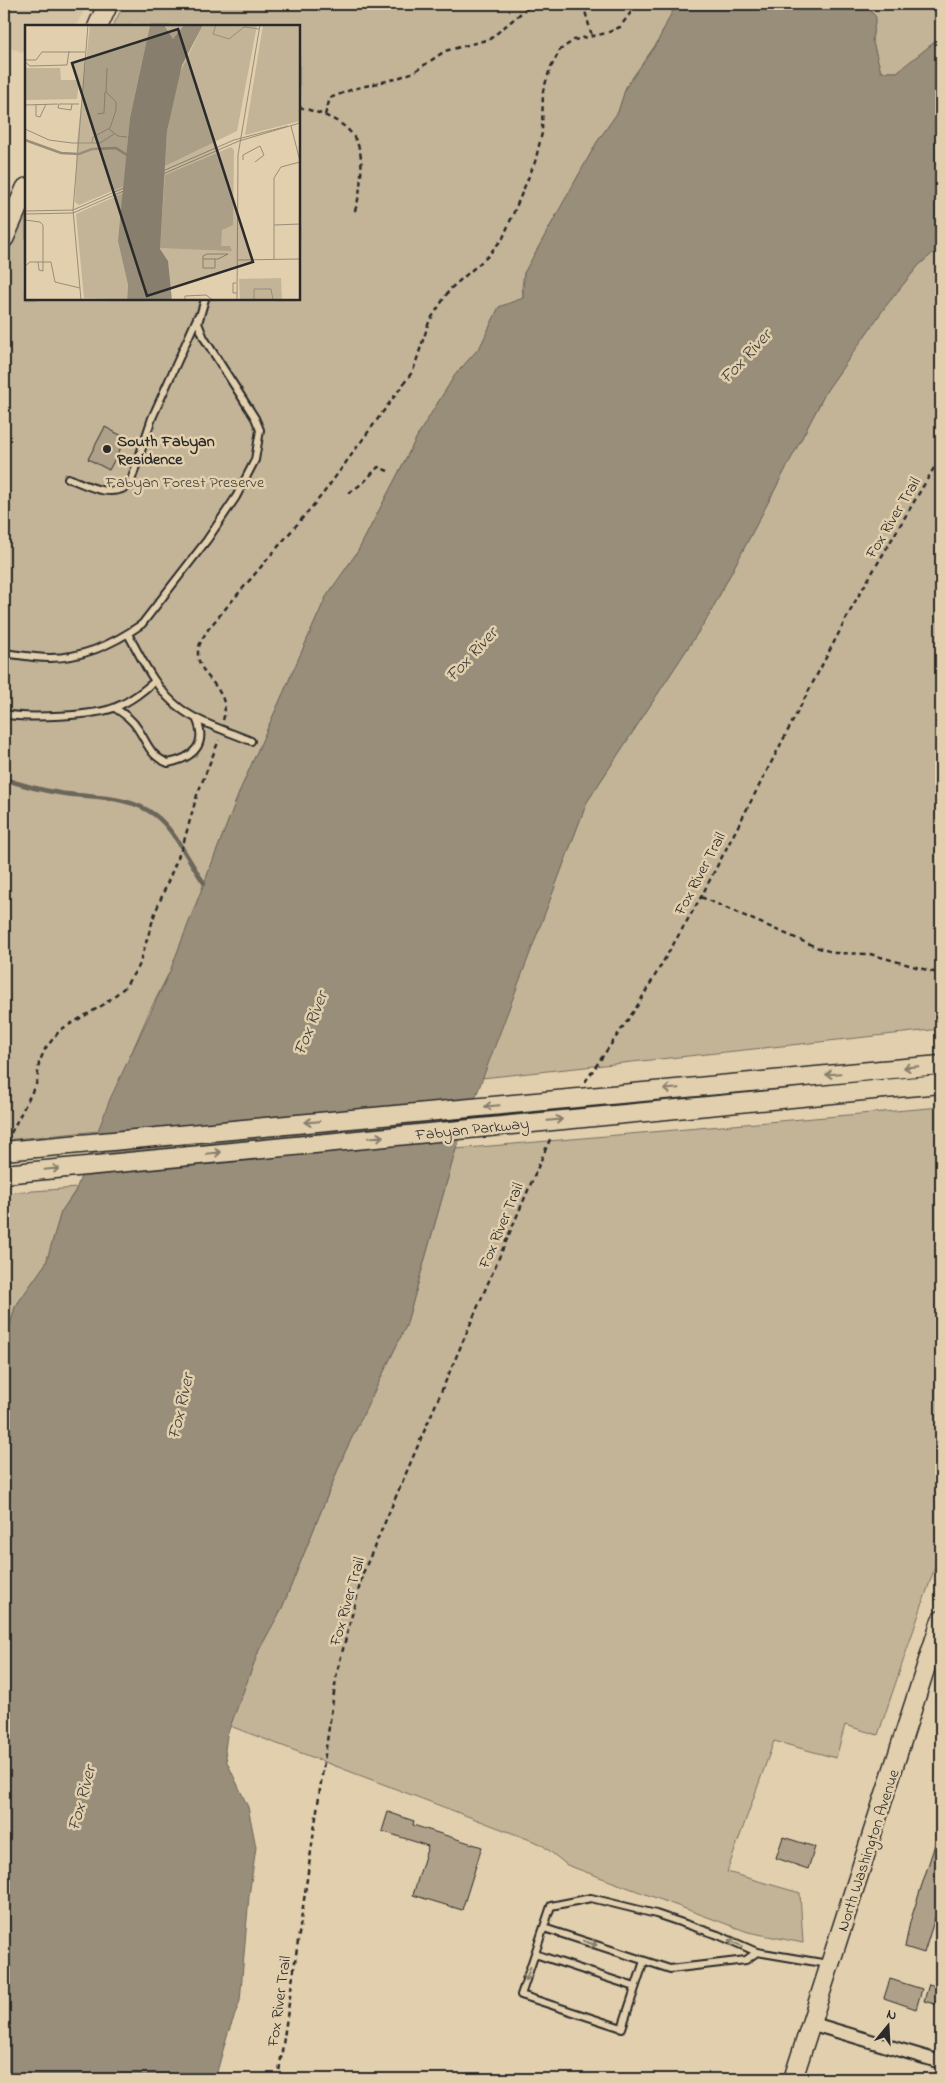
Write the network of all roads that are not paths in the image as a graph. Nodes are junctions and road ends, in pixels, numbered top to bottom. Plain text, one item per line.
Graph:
1 (108, 4) edge
2 (98, 25) edge
3 (25, 190) edge
4 (4, 238) edge
5 (205, 300) edge
6 (200, 311) junction
7 (68, 478) dead end
8 (128, 634) junction
9 (4, 653) edge
10 (155, 681) junction
11 (115, 708) junction
12 (4, 714) edge
13 (196, 718) junction
14 (251, 740) dead end
15 (941, 1064) edge
16 (941, 1084) edge
17 (6, 1145) edge
18 (4, 1174) edge
19 (941, 1620) edge
20 (544, 1928) junction
21 (757, 1952) junction
22 (535, 1954) junction
23 (644, 1961) junction
24 (829, 1964) junction
25 (635, 1988) junction
26 (810, 2022) junction
27 (941, 2062) edge
28 (793, 2079) edge

1 - 2 main road
3 - 4 main road
5 - 6 lane
6 - 7 lane
6 - 8 lane
8 - 9 lane
8 - 10 lane
10 - 11 lane
10 - 13 lane
11 - 12 lane
11 - 13 lane
13 - 14 lane
15 -> 17 main road, Fabyan Parkway, bridge
18 -> 16 main road, Fabyan Parkway, bridge
19 - 24 main road, North Washington Avenue
21 -> 20 lane
20 - 22 lane
20 -> 23 lane
21 - 23 lane
21 - 24 lane
22 - 25 lane
22 -> 25 lane
23 - 25 lane
24 - 26 main road, North Washington Avenue
26 - 27 street
26 - 28 main road, North Washington Avenue

